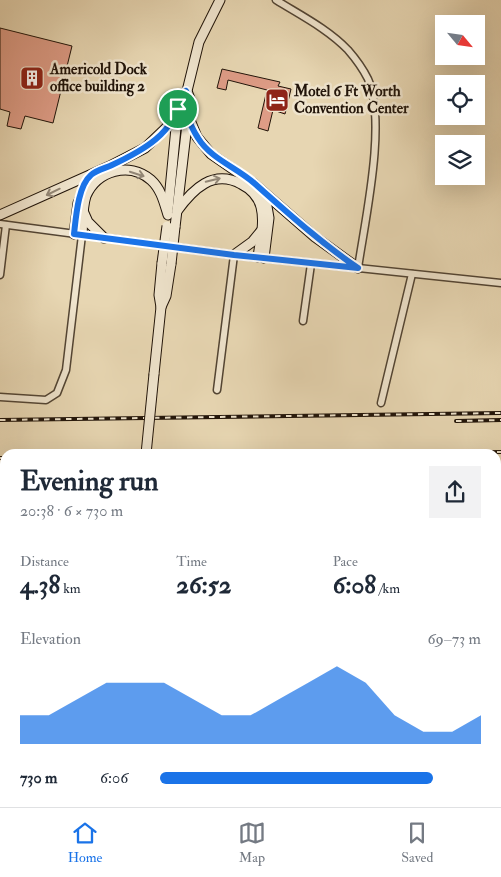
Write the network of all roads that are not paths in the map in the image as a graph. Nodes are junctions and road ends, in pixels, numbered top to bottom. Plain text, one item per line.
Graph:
1 (220, 0) edge
2 (276, 0) edge
3 (186, 91) junction
4 (178, 109) junction
5 (187, 114) junction
6 (91, 175) junction
7 (265, 194) junction
8 (84, 212) junction
9 (172, 213) junction
10 (0, 215) edge
11 (3, 224) edge
12 (261, 231) junction
13 (78, 234) junction
14 (104, 238) junction
15 (234, 255) junction
16 (261, 258) junction
17 (311, 264) junction
18 (358, 268) junction
19 (412, 274) junction
20 (0, 275) edge
21 (501, 283) edge
22 (303, 321) dead end
23 (217, 390) dead end
24 (0, 397) edge
25 (381, 403) dead end
26 (146, 449) edge

1 - 3 street
2 - 18 street
3 - 4 street
3 - 5 street
4 - 6 street
4 - 9 street
5 - 7 street
5 - 9 street
6 -> 10 street
6 - 13 street
7 - 16 street
7 - 18 street
8 -> 9 street
8 - 13 street
8 - 14 street
9 -> 12 street
9 - 26 street, bridge
11 - 13 street
11 - 20 street
12 - 15 street
12 - 16 street
13 - 14 street
13 - 24 street
14 - 15 street
15 - 16 street
15 - 23 street
16 - 17 street
17 - 18 street
17 - 22 street
18 - 19 street
19 - 21 street
19 - 25 street

